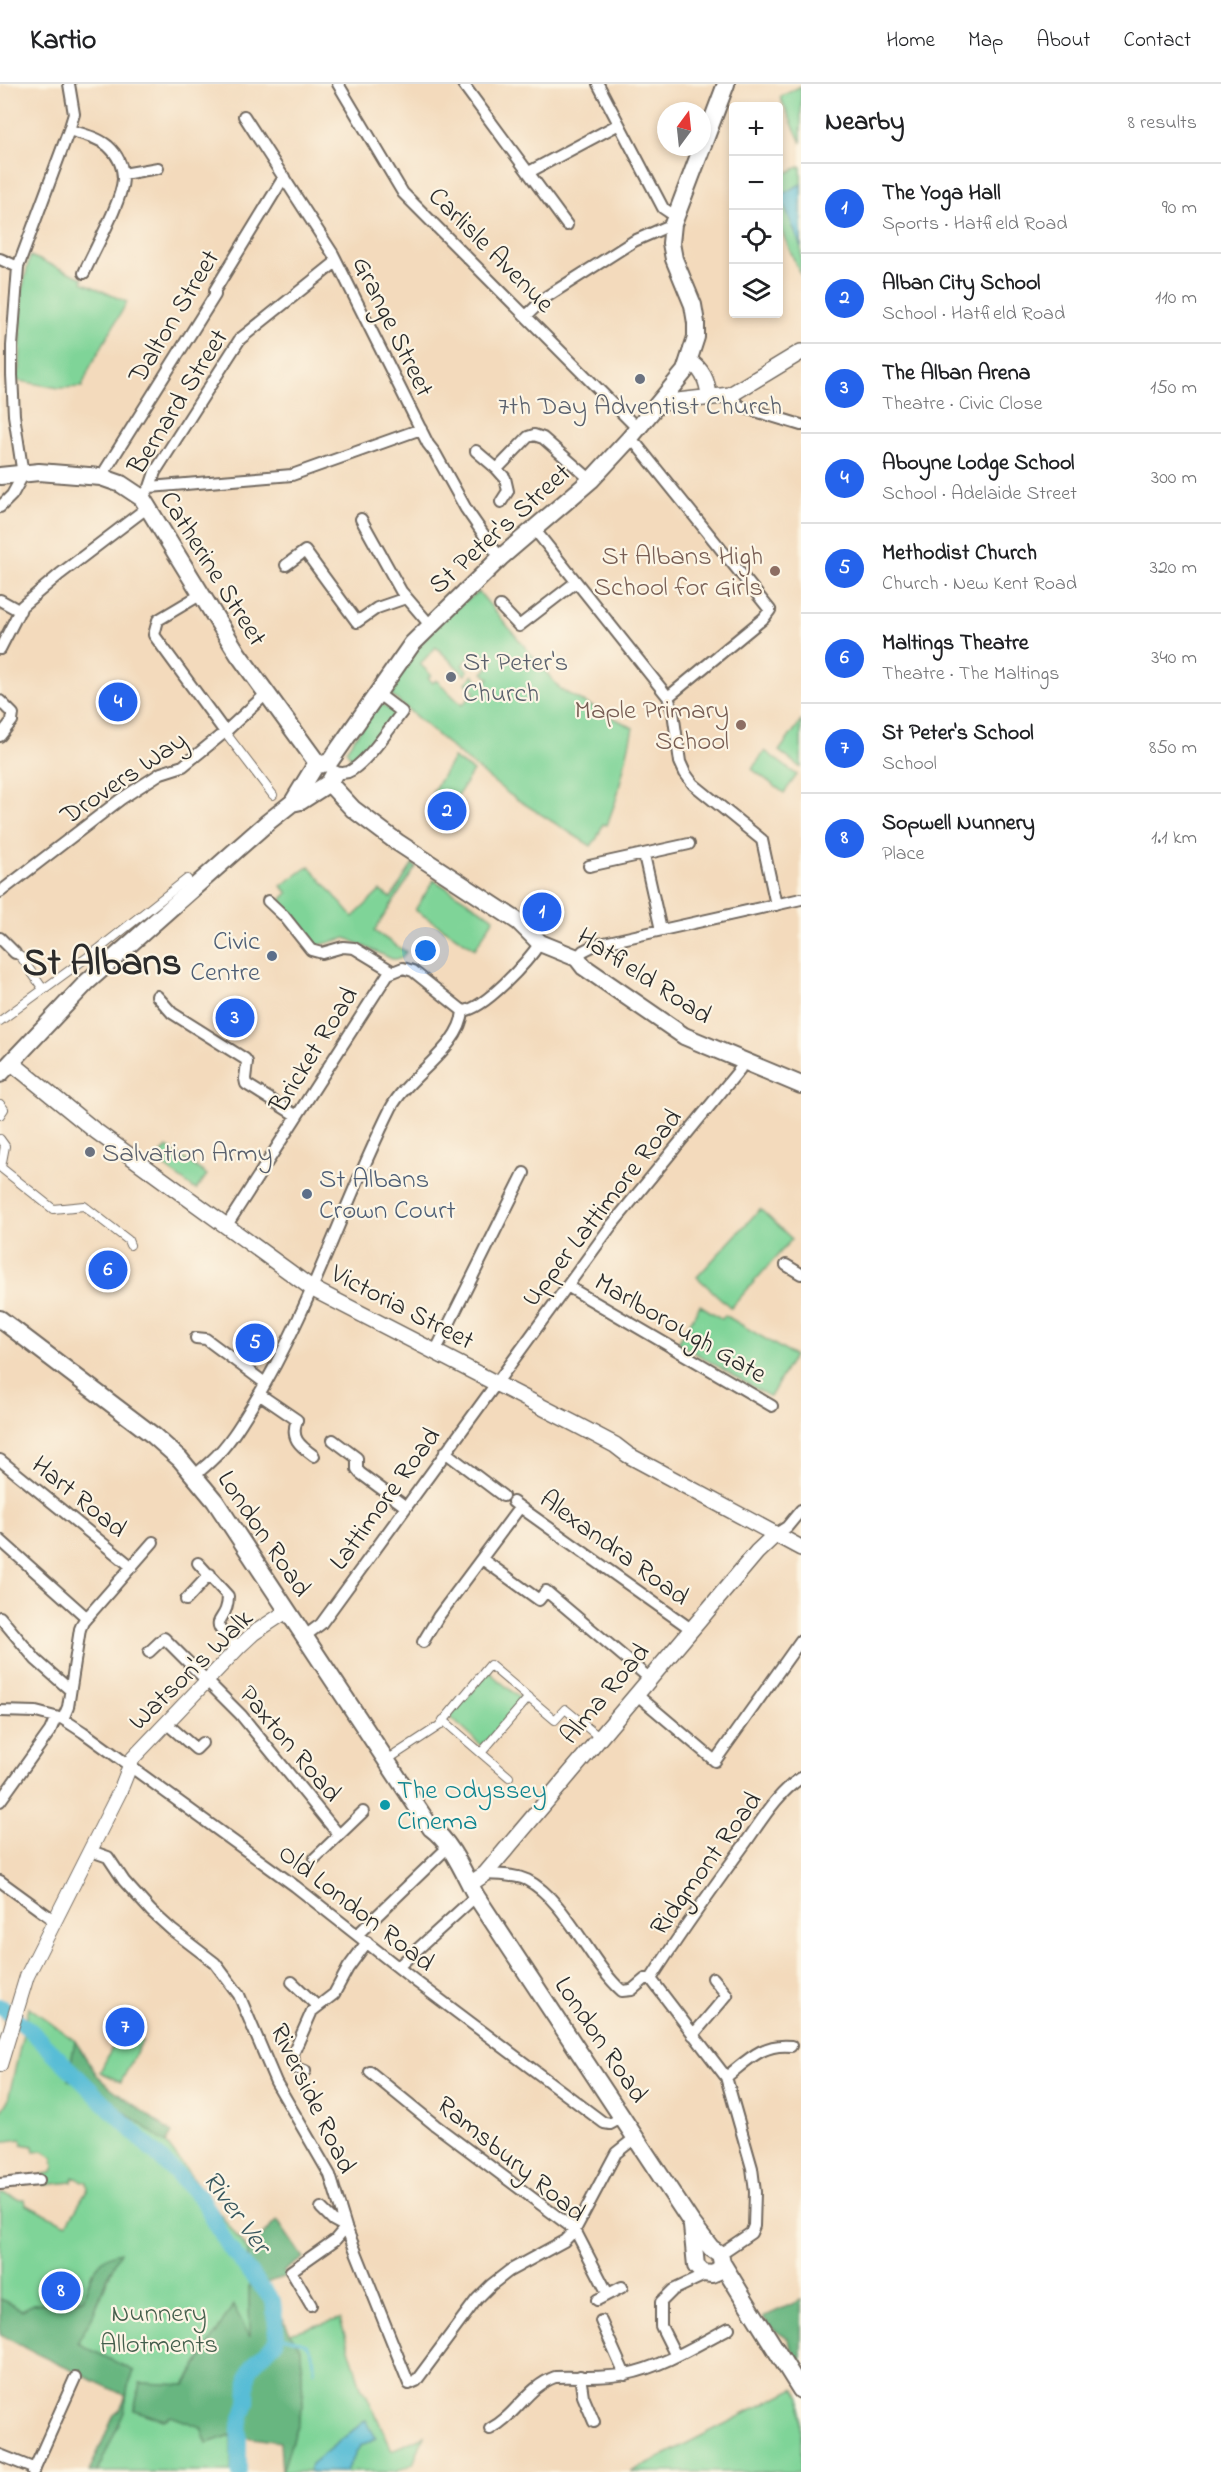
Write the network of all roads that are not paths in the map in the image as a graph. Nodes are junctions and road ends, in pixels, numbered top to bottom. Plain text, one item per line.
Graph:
1 (69, 84) edge
2 (338, 84) edge
3 (463, 84) edge
4 (598, 84) edge
5 (726, 84) edge
6 (244, 116) dead end
7 (619, 124) junction
8 (69, 130) junction
9 (158, 168) dead end
10 (529, 172) junction
11 (123, 174) junction
12 (284, 177) junction
13 (674, 220) junction
14 (567, 225) dead end
15 (0, 259) edge
16 (336, 262) junction
17 (18, 267) junction
18 (84, 273) dead end
19 (526, 316) junction
20 (0, 342) edge
21 (12, 346) junction
22 (801, 352) edge
23 (689, 361) junction
24 (730, 395) junction
25 (709, 397) junction
26 (660, 403) junction
27 (801, 425) edge
28 (422, 429) junction
29 (634, 434) junction
30 (476, 451) dead end
31 (497, 469) junction
32 (23, 475) junction
33 (0, 476) edge
34 (101, 477) junction
35 (591, 480) junction
36 (147, 497) junction
37 (501, 502) dead end
38 (0, 507) edge
39 (361, 519) dead end
40 (535, 530) junction
41 (500, 558) junction
42 (286, 565) dead end
43 (576, 582) junction
44 (200, 595) junction
45 (406, 598) junction
46 (0, 600) edge
47 (500, 606) dead end
48 (20, 611) junction
49 (430, 625) junction
50 (0, 649) edge
51 (377, 693) junction
52 (266, 694) junction
53 (668, 697) junction
54 (0, 701) edge
55 (225, 732) junction
56 (0, 736) edge
57 (324, 773) junction
58 (273, 795) dead end
59 (689, 844) dead end
60 (644, 855) junction
61 (589, 866) dead end
62 (187, 879) dead end
63 (0, 892) edge
64 (801, 899) edge
65 (268, 901) dead end
66 (776, 905) junction
67 (661, 930) junction
68 (0, 938) edge
69 (540, 943) junction
70 (15, 952) joint
71 (577, 958) junction
72 (74, 967) junction
73 (392, 971) junction
74 (87, 982) junction
75 (44, 989) junction
76 (157, 996) dead end
77 (463, 1011) junction
78 (0, 1021) edge
79 (743, 1061) junction
80 (6, 1068) edge
81 (801, 1085) edge
82 (0, 1104) edge
83 (0, 1115) edge
84 (297, 1116) junction
85 (0, 1139) edge
86 (0, 1167) edge
87 (524, 1173) dead end
88 (227, 1225) junction
89 (130, 1245) dead end
90 (786, 1265) dead end
91 (801, 1274) edge
92 (567, 1286) junction
93 (313, 1289) junction
94 (0, 1319) edge
95 (196, 1338) dead end
96 (435, 1352) junction
97 (265, 1383) junction
98 (497, 1383) junction
99 (259, 1394) junction
100 (772, 1406) dead end
101 (333, 1440) dead end
102 (445, 1452) junction
103 (314, 1456) dead end
104 (0, 1460) edge
105 (195, 1476) junction
106 (512, 1501) junction
107 (406, 1507) junction
108 (801, 1510) edge
109 (777, 1534) junction
110 (0, 1540) edge
111 (153, 1542) dead end
112 (801, 1548) edge
113 (482, 1559) junction
114 (198, 1563) dead end
115 (132, 1567) junction
116 (210, 1574) junction
117 (186, 1600) dead end
118 (287, 1611) junction
119 (0, 1617) edge
120 (86, 1617) junction
121 (691, 1629) junction
122 (305, 1636) junction
123 (801, 1640) edge
124 (423, 1642) dead end
125 (239, 1647) junction
126 (150, 1652) dead end
127 (649, 1678) junction
128 (208, 1680) junction
129 (69, 1689) junction
130 (636, 1694) junction
131 (529, 1697) junction
132 (0, 1711) edge
133 (60, 1718) junction
134 (443, 1720) junction
135 (166, 1723) junction
136 (600, 1738) junction
137 (202, 1743) dead end
138 (481, 1753) junction
139 (387, 1760) junction
140 (131, 1765) junction
141 (509, 1777) dead end
142 (801, 1778) edge
143 (0, 1801) edge
144 (363, 1812) dead end
145 (431, 1828) junction
146 (339, 1835) junction
147 (91, 1851) junction
148 (443, 1852) junction
149 (315, 1858) dead end
150 (485, 1874) junction
151 (0, 1881) edge
152 (473, 1890) junction
153 (55, 1921) junction
154 (358, 1934) junction
155 (368, 1942) junction
156 (398, 1967) junction
157 (713, 1978) dead end
158 (651, 1980) junction
159 (291, 1982) dead end
160 (316, 2006) junction
161 (693, 2035) junction
162 (791, 2046) dead end
163 (0, 2065) edge
164 (296, 2070) dead end
165 (370, 2072) dead end
166 (726, 2078) junction
167 (623, 2117) junction
168 (636, 2137) junction
169 (39, 2180) dead end
170 (0, 2184) edge
171 (321, 2208) dead end
172 (346, 2227) junction
173 (575, 2230) junction
174 (709, 2263) junction
175 (622, 2287) dead end
176 (608, 2294) junction
177 (597, 2300) dead end
178 (311, 2305) dead end
179 (601, 2321) dead end
180 (729, 2328) dead end
181 (676, 2356) junction
182 (625, 2374) junction
183 (580, 2376) junction
184 (75, 2378) dead end
185 (801, 2390) edge
186 (587, 2417) dead end
187 (490, 2429) dead end
188 (0, 2455) edge
189 (34, 2471) edge

1 - 8 street
2 - 19 street, Carlisle Avenue
3 - 10 street
4 - 7 street
5 - 13 main road
6 - 12 street, Grange Street
7 - 10 street
7 - 13 street
8 - 11 street
8 - 17 street
9 - 11 street
10 - 14 street
11 - 18 street
12 - 16 street, Grange Street
12 - 34 street, Dalton Street
13 - 19 street
13 - 23 main road, St Peter's Street
15 - 17 street
16 - 28 street, Grange Street
16 - 36 street, Bernard Street
17 - 21 street
19 - 29 street, Carlisle Avenue
20 - 21 street
21 - 32 street
22 - 24 main road
23 - 25 main road
23 - 26 main road, St Peter's Street
24 - 25 main road
24 - 27 street
25 - 26 main road
26 - 29 main road, St Peter's Street
28 - 36 street
28 - 41 street, Grange Street
29 - 35 main road, St Peter's Street
29 - 53 street, Carlisle Avenue
30 - 31 street
31 - 35 street
31 - 37 street
32 - 33 main road, Catherine Street
32 - 34 main road, Catherine Street
32 - 38 street
34 - 36 main road, Catherine Street
35 - 40 main road, St Peter's Street
36 - 44 main road, Catherine Street
36 - 48 street
39 - 45 street
40 - 41 main road, St Peter's Street
40 - 43 street
41 - 49 main road, St Peter's Street
42 - 45 street
43 - 47 street
43 - 53 street
44 - 52 main road, Catherine Street
44 - 55 street
45 - 49 street
46 - 48 street
48 - 50 street
49 - 51 main road, St Peter's Street
51 - 57 main road, St Peter's Street
51 - 57 street, St Peter's Street
52 - 55 street, Drovers Way
52 - 57 main road, Catherine Street
53 - 66 street
54 - 56 street
55 - 58 street
55 - 63 street, Drovers Way
57 - 69 main road, Hatfield Road
57 - 74 main road, St Peter's Street
59 - 60 street
60 - 61 street
60 - 67 street
62 - 72 street
64 - 66 street
65 - 73 street
66 - 67 street
67 - 71 street
68 - 70 street
69 - 71 main road, Hatfield Road
69 - 77 street
70 - 75 street
71 - 79 main road, Hatfield Road
72 - 74 street
72 - 75 street
73 - 77 street, Bricket Road
73 - 84 street, Bricket Road
74 - 80 main road, St Peter's Street
75 - 78 street
76 - 84 street
77 - 93 street
79 - 81 main road, Hatfield Road
79 - 92 street, Upper Lattimore Road
80 - 88 main road, Victoria Street
82 - 83 street
84 - 88 street, Bricket Road
85 - 86 street
86 - 89 street
87 - 96 street
88 - 93 main road, Victoria Street
90 - 91 street
92 - 98 street, Upper Lattimore Road
92 - 100 street, Marlborough Gate
93 - 96 main road, Victoria Street
93 - 97 street
94 - 105 main road, London Road
95 - 97 street
96 - 98 main road, Victoria Street
97 - 99 street
98 - 102 street, Lattimore Road
98 - 109 main road, Victoria Street
99 - 103 street
99 - 105 street
101 - 107 street
102 - 106 street, Alexandra Road
102 - 107 street, Lattimore Road
104 - 115 street, Hart Road
105 - 118 main road, London Road
106 - 113 street
106 - 121 street, Alexandra Road
107 - 122 street, Lattimore Road
108 - 109 street
109 - 112 main road, Victoria Street
109 - 121 main road, Alma Road
110 - 120 street
111 - 115 street
113 - 124 street
113 - 127 street
114 - 116 street
115 - 120 street
116 - 117 street
116 - 125 street
118 - 122 main road, London Road
118 - 125 street, Watson's Walk
119 - 129 street
120 - 129 street
121 - 127 main road, Alma Road
122 - 139 main road, London Road
123 - 130 street
125 - 128 street, Watson's Walk
126 - 128 street, Paxton Road
127 - 130 main road, Alma Road
128 - 135 street, Watson's Walk
128 - 146 street, Paxton Road
129 - 133 street
130 - 136 main road, Alma Road
131 - 134 street
131 - 136 street
131 - 138 street
132 - 133 street
133 - 140 street, Old London Road
133 - 143 street
134 - 138 street
134 - 139 street
135 - 137 street
135 - 140 street, Watson's Walk
136 - 150 main road, Alma Road
138 - 141 street
139 - 145 main road, London Road
140 - 147 street, Watson's Walk
140 - 154 street, Old London Road
142 - 158 street, Ridgmont Road
144 - 146 street
145 - 148 main road, London Road
145 - 152 main road, London Road
146 - 149 street
147 - 153 street, Watson's Walk
147 - 172 street, Riverside Road
148 - 152 main road, London Road
148 - 154 street
150 - 152 main road, Alma Road
150 - 158 street
151 - 153 street
152 - 156 street
152 - 167 main road, London Road
153 - 163 street, Watson's Walk
154 - 155 street, Old London Road
155 - 156 street, Old London Road
155 - 160 street
156 - 167 street, Old London Road
157 - 161 street
158 - 161 street
159 - 160 street
160 - 164 street
161 - 166 street
162 - 166 street
165 - 173 street, Ramsbury Road
166 - 174 street
167 - 168 main road, London Road
168 - 173 street
168 - 174 main road, London Road
169 - 170 street
171 - 172 street
172 - 173 street, Riverside Road
172 - 178 street
173 - 176 street, Ramsbury Road
174 - 181 street
174 - 185 main road, London Road
175 - 176 street
176 - 177 street
179 - 182 street
180 - 181 street
181 - 182 street
182 - 183 street
183 - 186 street
183 - 187 street
184 - 189 street
188 - 189 street

